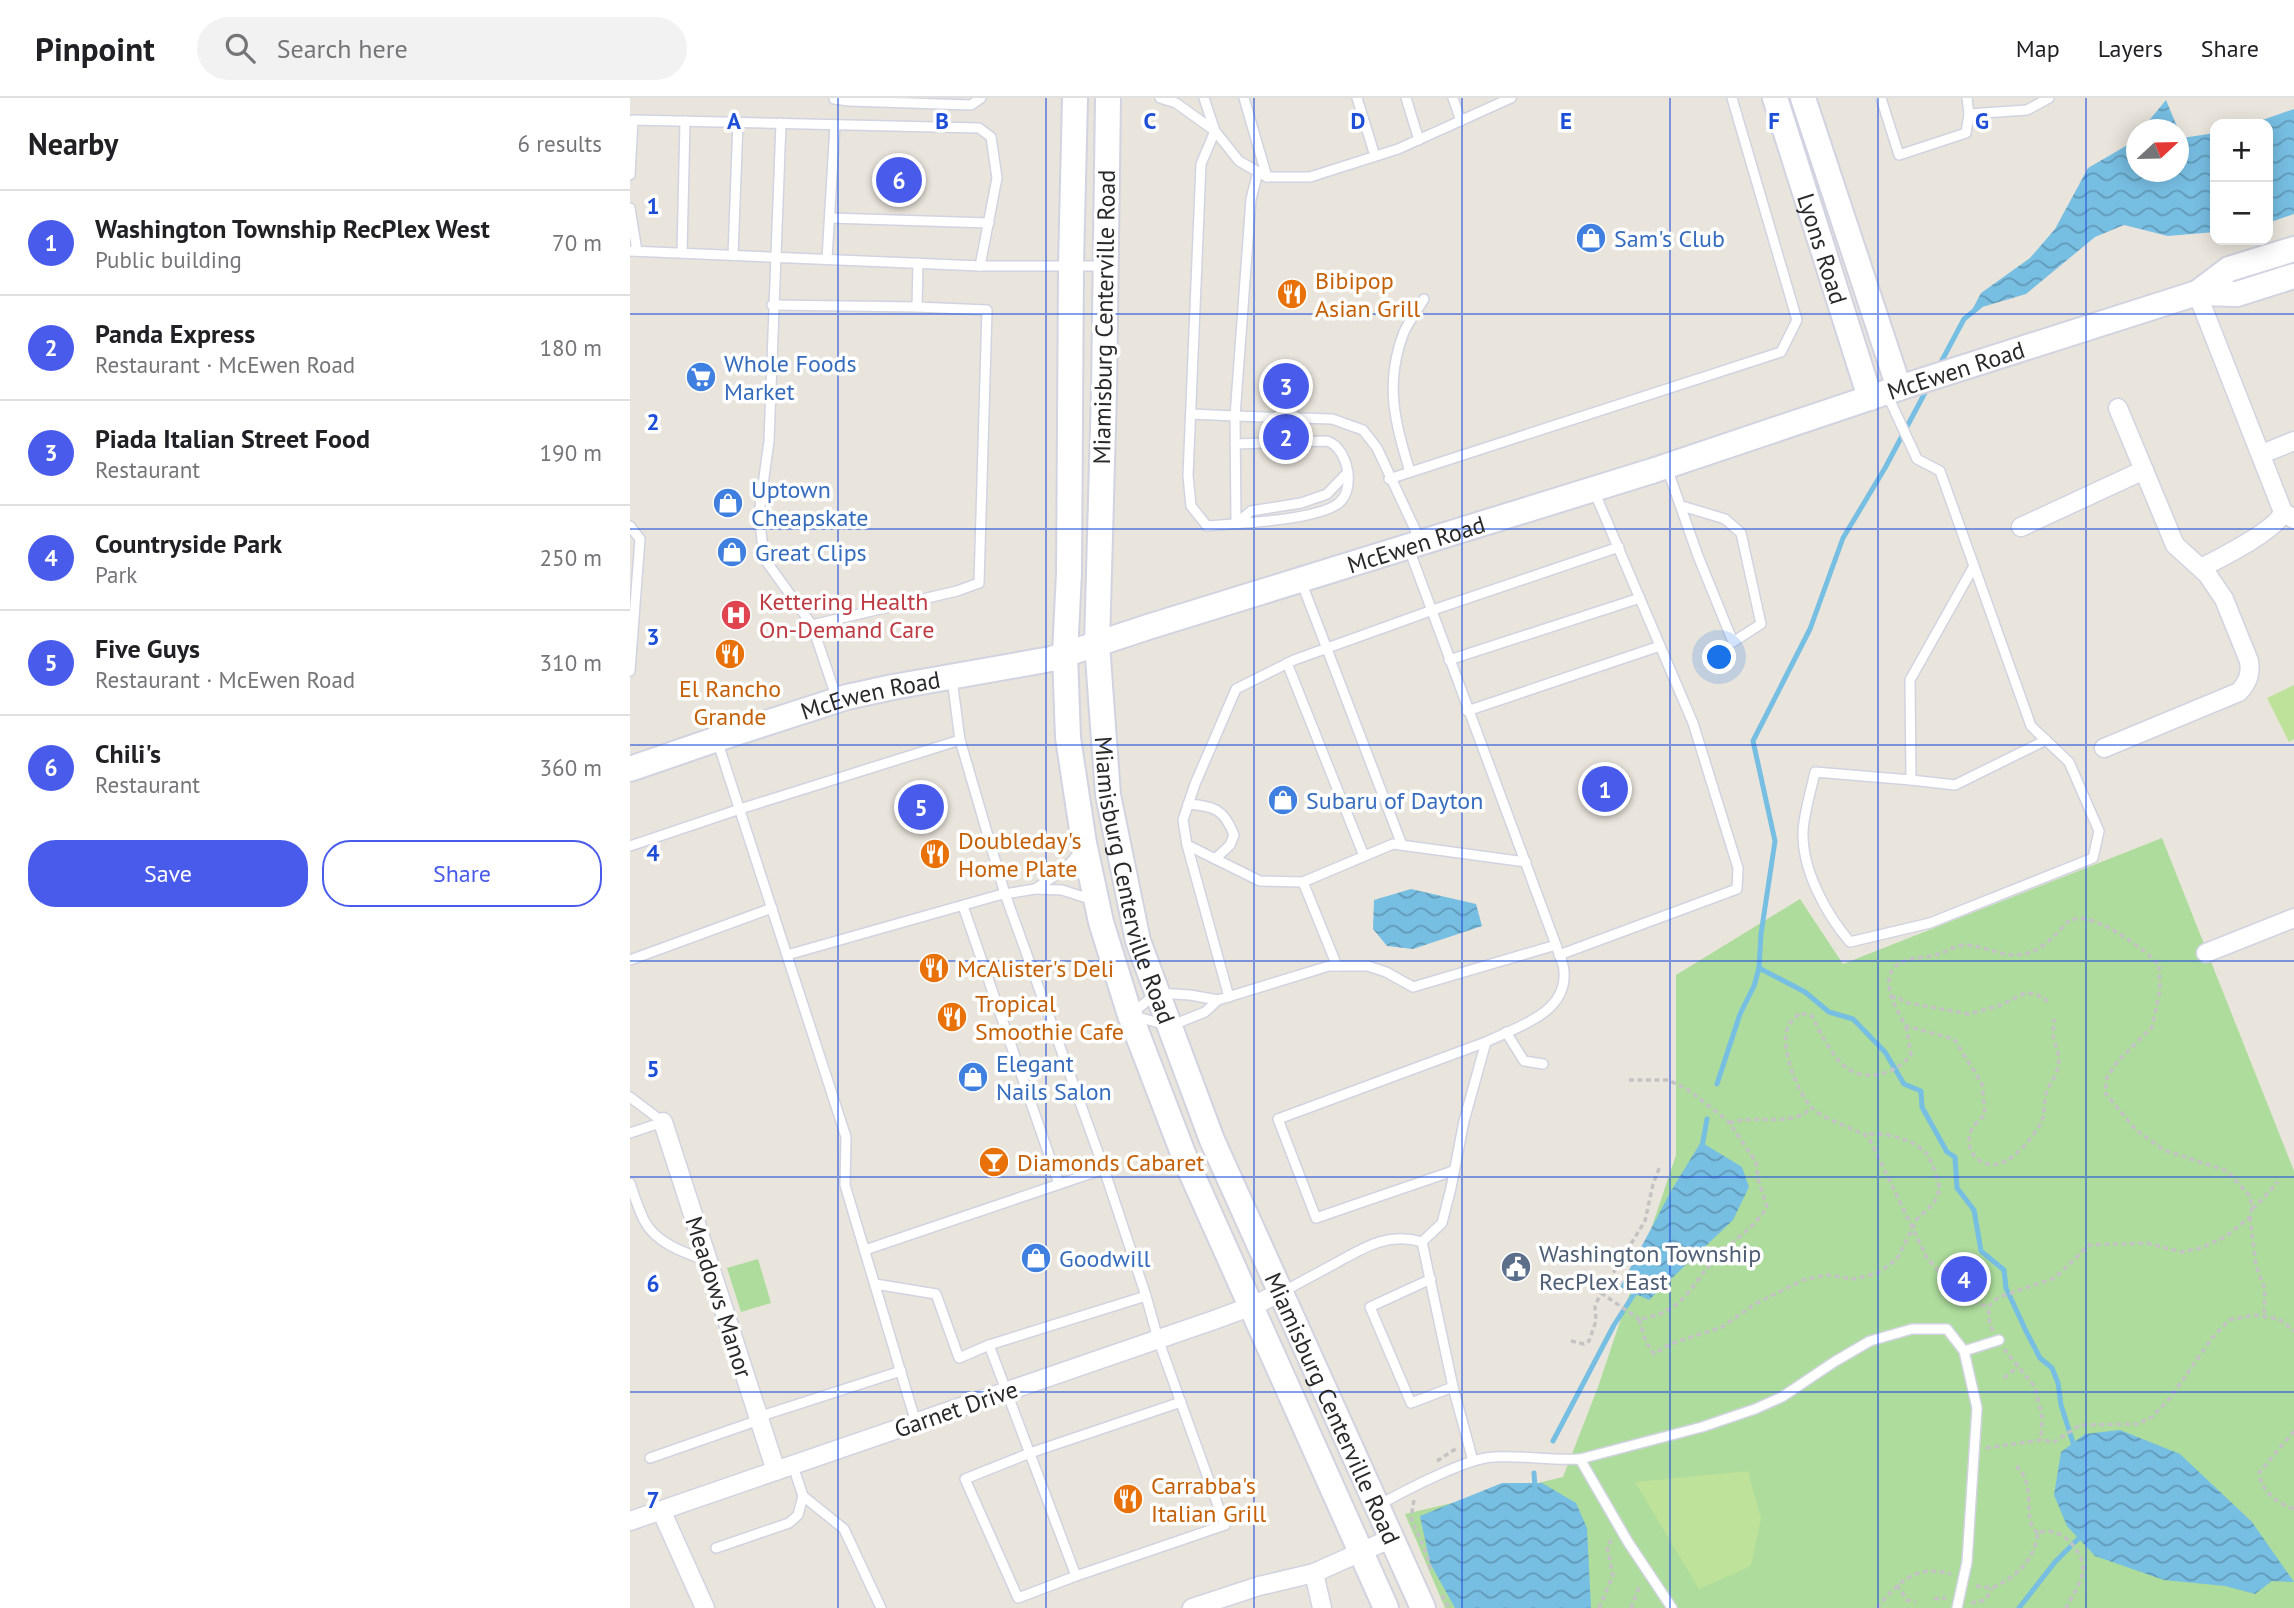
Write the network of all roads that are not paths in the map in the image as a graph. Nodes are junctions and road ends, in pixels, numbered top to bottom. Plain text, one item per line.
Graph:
1 (821, 98) edge
2 (834, 98) edge
3 (981, 98) edge
4 (1075, 98) edge
5 (1108, 98) edge
6 (1160, 98) edge
7 (1204, 98) edge
8 (1244, 98) edge
9 (1357, 98) edge
10 (1406, 98) edge
11 (1453, 98) edge
12 (1732, 98) edge
13 (1775, 98) edge
14 (1803, 98) edge
15 (1881, 98) edge
16 (1968, 98) edge
17 (2049, 98) edge
18 (1507, 99) edge
19 (1969, 114) junction
20 (685, 121) junction
21 (1461, 121) junction
22 (738, 122) junction
23 (781, 123) junction
24 (835, 125) junction
25 (1215, 131) junction
26 (1419, 140) junction
27 (1375, 156) junction
28 (1263, 174) junction
29 (630, 175) edge
30 (630, 208) edge
31 (830, 218) junction
32 (989, 223) junction
33 (2294, 249) edge
34 (634, 251) edge
35 (682, 253) junction
36 (733, 255) junction
37 (776, 257) junction
38 (827, 259) junction
39 (918, 263) junction
40 (1071, 265) junction
41 (1106, 265) junction
42 (980, 266) junction
43 (2294, 276) edge
44 (2197, 293) junction
45 (1424, 299) dead end
46 (772, 305) junction
47 (917, 307) junction
48 (1885, 393) junction
49 (2118, 408) dead end
50 (1191, 414) junction
51 (1235, 416) junction
52 (2294, 441) edge
53 (1236, 444) junction
54 (2262, 454) junction
55 (1666, 466) junction
56 (2144, 470) junction
57 (1348, 471) junction
58 (1410, 472) junction
59 (1389, 479) junction
60 (1594, 489) junction
61 (1682, 506) junction
62 (2289, 516) edge
63 (1236, 523) junction
64 (630, 526) edge
65 (2021, 527) dead end
66 (1414, 544) junction
67 (1619, 547) junction
68 (1974, 566) junction
69 (2201, 568) junction
70 (1300, 579) junction
71 (1640, 598) junction
72 (1430, 611) junction
73 (812, 625) junction
74 (1097, 644) junction
75 (1660, 646) junction
76 (1326, 648) junction
77 (1065, 654) junction
78 (1449, 660) junction
79 (1287, 663) junction
80 (630, 671) edge
81 (952, 677) junction
82 (838, 700) junction
83 (1467, 711) junction
84 (716, 739) junction
85 (960, 740) junction
86 (2046, 740) junction
87 (2104, 748) dead end
88 (630, 769) edge
89 (1911, 780) junction
90 (1188, 804) junction
91 (740, 809) junction
92 (1084, 843) junction
93 (1187, 845) junction
94 (1402, 845) junction
95 (630, 846) edge
96 (1364, 856) junction
97 (1215, 859) junction
98 (1526, 862) junction
99 (1303, 882) junction
100 (1035, 889) junction
101 (1005, 894) junction
102 (1096, 902) junction
103 (962, 906) junction
104 (772, 908) junction
105 (2294, 918) edge
106 (1556, 945) junction
107 (2206, 953) dead end
108 (787, 955) junction
109 (1559, 955) junction
110 (630, 960) edge
111 (1337, 966) junction
112 (1157, 993) junction
113 (1229, 997) junction
114 (1218, 1000) junction
115 (1130, 1015) junction
116 (1170, 1026) junction
117 (1506, 1032) junction
118 (1486, 1042) junction
119 (1543, 1064) dead end
120 (630, 1097) edge
121 (663, 1122) junction
122 (630, 1133) edge
123 (1104, 1169) junction
124 (1453, 1171) junction
125 (630, 1183) edge
126 (1059, 1184) junction
127 (1422, 1242) junction
128 (865, 1250) junction
129 (708, 1261) junction
130 (1431, 1279) junction
131 (875, 1284) junction
132 (1280, 1293) junction
133 (1146, 1296) junction
134 (1252, 1306) junction
135 (1158, 1339) junction
136 (1999, 1340) road end
137 (989, 1345) junction
138 (1964, 1350) junction
139 (901, 1371) junction
140 (1453, 1387) junction
141 (1007, 1392) junction
142 (1181, 1402) junction
143 (759, 1419) junction
144 (916, 1423) junction
145 (1030, 1453) junction
146 (650, 1458) dead end
147 (1580, 1459) junction
148 (1474, 1461) junction
149 (784, 1468) junction
150 (803, 1496) junction
151 (1378, 1506) junction
152 (662, 1510) junction
153 (630, 1521) edge
154 (1392, 1538) junction
155 (716, 1548) dead end
156 (1361, 1551) junction
157 (1314, 1573) junction
158 (1076, 1576) junction
159 (1431, 1598) edge
160 (705, 1608) edge
161 (881, 1608) edge
162 (1192, 1608) edge
163 (1322, 1608) edge
164 (1386, 1608) edge
165 (1672, 1608) edge
166 (1957, 1608) edge

1 - 2 lane
2 - 3 lane
4 - 40 main road, Miamisburg Centerville Road
5 - 41 main road, Miamisburg Centerville Road
6 - 25 lane
7 - 25 lane
8 - 28 lane
9 - 27 lane
10 - 26 lane
11 - 21 lane
12 - 58 lane
13 - 48 main road, Lyons Road
14 - 48 main road, Lyons Road
15 - 19 lane
16 - 19 lane
17 - 19 lane
18 - 21 lane
20 - 22 lane
20 - 29 lane
20 - 35 lane
21 - 26 lane
22 - 23 lane
22 - 36 lane
23 - 24 lane
23 - 37 lane
24 - 31 lane
24 - 32 lane
25 - 28 lane
25 - 50 lane
26 - 27 lane
27 - 28 lane
28 - 51 lane
30 - 34 lane
31 - 32 lane
31 - 38 lane
32 - 42 lane
33 - 44 main road, McEwen Road
34 - 35 lane
35 - 36 lane
36 - 37 lane
37 - 38 lane
37 - 46 lane
38 - 39 lane
39 - 42 lane
39 - 47 lane
40 - 41 lane
40 - 42 lane
40 - 77 main road, Miamisburg Centerville Road
41 - 74 main road, Miamisburg Centerville Road
43 - 44 main road, McEwen Road
44 - 48 main road, McEwen Road
44 - 54 street
45 - 58 lane
46 - 47 lane
46 - 73 lane
47 - 73 lane
48 - 55 main road, McEwen Road
48 - 68 lane
49 - 56 street
50 - 51 lane
50 - 63 lane
51 - 53 lane
51 - 59 lane
52 - 54 street
53 - 57 lane
53 - 63 lane
54 - 62 street
55 - 60 main road, McEwen Road
55 - 61 lane
56 - 65 street
56 - 69 street
57 - 63 lane
57 - 63 lane
58 - 59 lane
59 - 66 lane
60 - 66 main road, McEwen Road
60 - 67 lane
61 - 61 lane
62 - 69 street
64 - 80 lane
66 - 70 main road, McEwen Road
66 - 72 lane
67 - 71 lane
67 - 72 lane
68 - 86 lane
68 - 89 lane
69 - 87 street
70 - 74 main road, McEwen Road
70 - 76 lane
71 - 75 lane
71 - 78 lane
72 - 76 lane
72 - 78 lane
73 - 82 lane
74 - 77 main road, McEwen Road
74 - 112 main road, Miamisburg Centerville Road
75 - 83 lane
75 - 109 lane
76 - 79 lane
76 - 94 lane
77 - 81 main road, McEwen Road
77 - 92 main road, Miamisburg Centerville Road
78 - 83 lane
79 - 90 lane
79 - 96 lane
81 - 82 main road, McEwen Road
81 - 85 lane
82 - 84 main road, McEwen Road
83 - 98 lane
84 - 88 main road, McEwen Road
84 - 91 lane
85 - 91 lane
85 - 101 lane
86 - 89 lane
86 - 89 lane
90 - 93 lane
90 - 97 lane
91 - 95 lane
91 - 104 lane
92 - 100 lane
92 - 102 main road, Miamisburg Centerville Road
93 - 97 lane
93 - 113 lane
94 - 96 lane
94 - 98 lane
96 - 99 lane
97 - 99 lane
98 - 106 lane
99 - 111 lane
100 - 101 lane
100 - 102 lane
101 - 103 lane
101 - 123 lane
102 - 115 main road, Miamisburg Centerville Road
103 - 108 lane
103 - 126 lane
104 - 108 lane
104 - 110 lane
105 - 107 street
106 - 109 lane
106 - 111 lane
108 - 128 lane
109 - 117 lane
111 - 113 lane
112 - 114 lane
112 - 115 lane
112 - 116 main road, Miamisburg Centerville Road
113 - 114 lane
114 - 116 lane
115 - 116 lane
115 - 134 main road, Miamisburg Centerville Road
116 - 132 main road, Miamisburg Centerville Road
117 - 118 lane
117 - 119 lane
118 - 124 lane
118 - 124 lane
120 - 121 lane
121 - 122 lane
121 - 129 street, Meadows Manor
123 - 126 lane
123 - 133 lane
124 - 127 lane
125 - 129 lane
126 - 128 lane
127 - 130 lane
127 - 132 lane
128 - 131 lane
129 - 143 street, Meadows Manor
130 - 140 lane
130 - 140 lane
131 - 137 lane
131 - 139 lane
132 - 134 street, Garnet Drive
132 - 151 main road, Miamisburg Centerville Road
133 - 135 lane
133 - 137 lane
134 - 135 street, Garnet Drive
134 - 156 main road, Miamisburg Centerville Road
135 - 141 street, Garnet Drive
135 - 142 lane
136 - 138 lane
137 - 141 lane
138 - 147 lane
138 - 166 lane
139 - 143 lane
139 - 144 lane
140 - 148 lane
141 - 144 street, Garnet Drive
141 - 145 lane
142 - 145 lane
142 - 158 lane
143 - 146 lane
143 - 149 street, Meadows Manor
144 - 149 street, Garnet Drive
145 - 158 lane
145 - 158 lane
147 - 148 lane
147 - 165 lane
148 - 151 lane
149 - 150 lane
149 - 152 street, Garnet Drive
150 - 155 lane
150 - 161 lane
151 - 154 main road, Miamisburg Centerville Road
152 - 153 street, Garnet Drive
152 - 160 street
154 - 156 street
154 - 159 main road, Miamisburg Centerville Road
156 - 157 street
156 - 164 main road, Miamisburg Centerville Road
157 - 162 street
157 - 163 street

